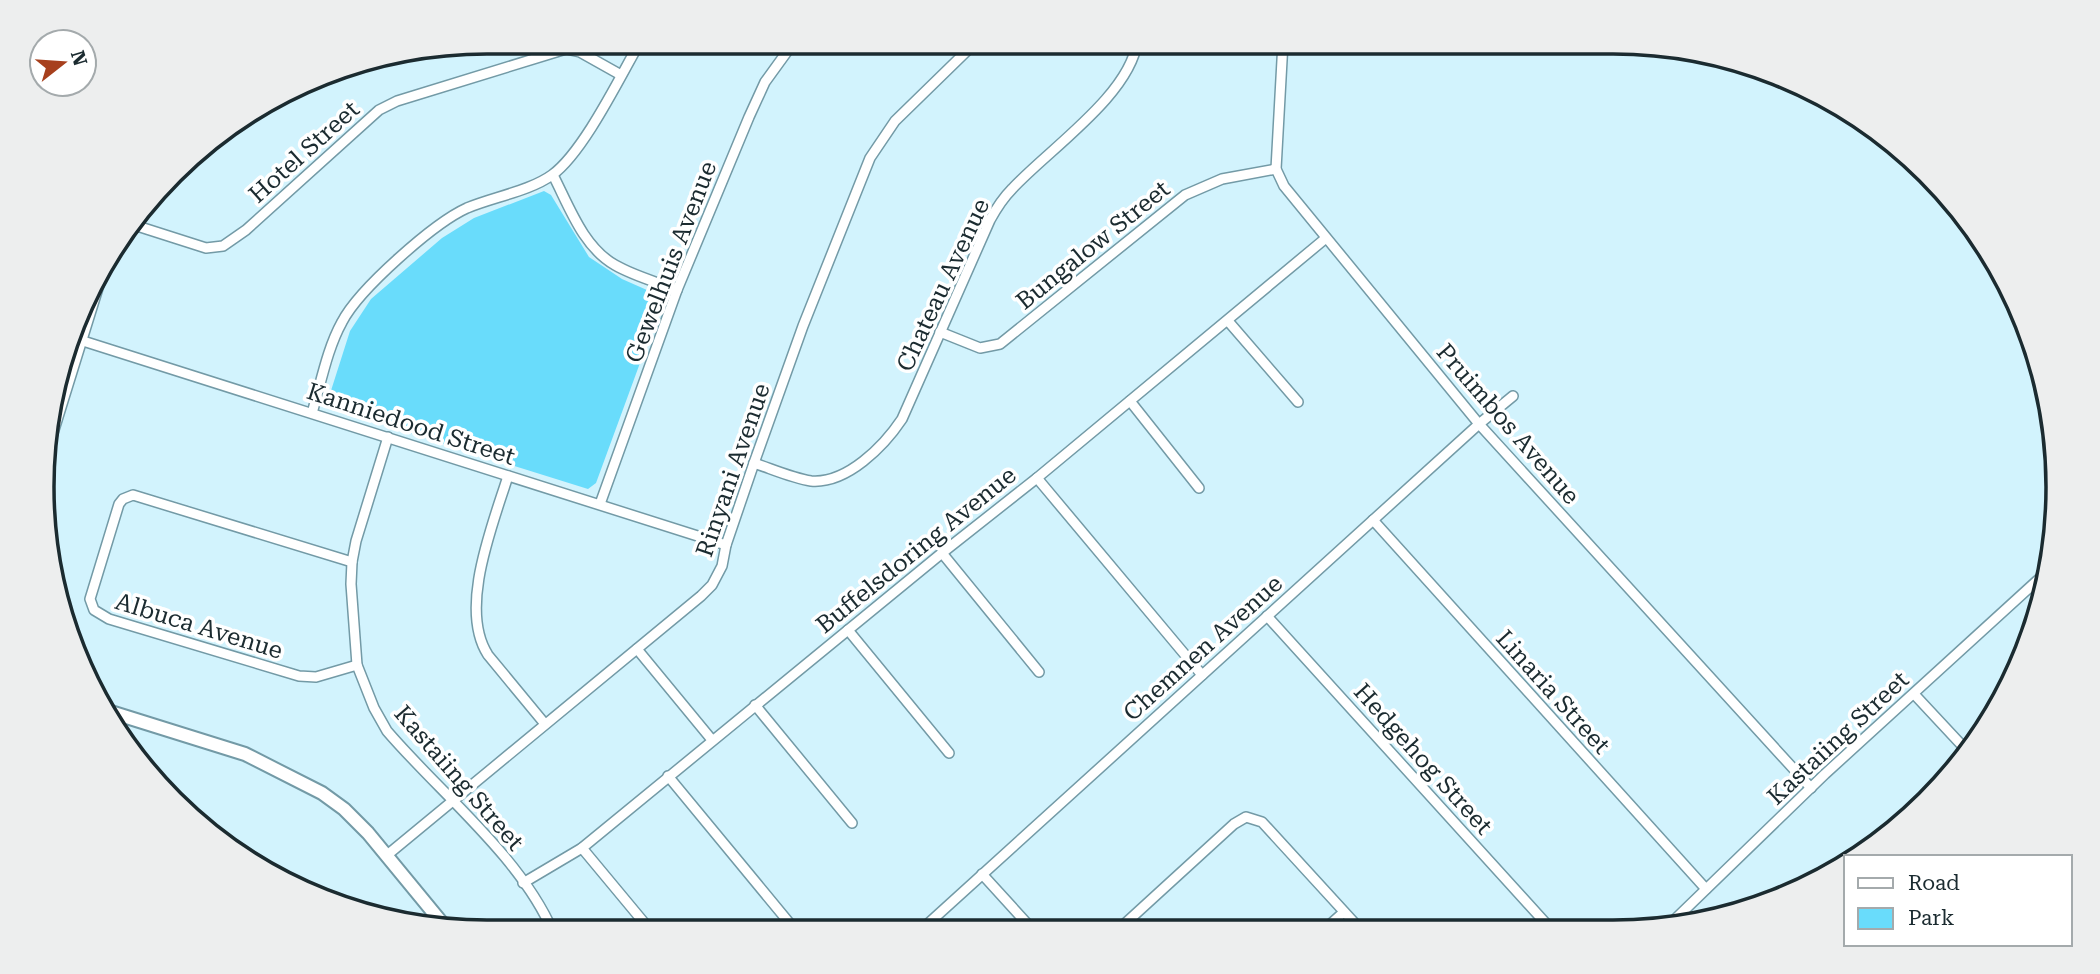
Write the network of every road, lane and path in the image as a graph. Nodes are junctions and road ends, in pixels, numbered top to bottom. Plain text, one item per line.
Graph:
1 (550, 54) edge
2 (584, 54) edge
3 (633, 54) edge
4 (785, 54) edge
5 (964, 54) edge
6 (1135, 54) edge
7 (1282, 54) edge
8 (621, 75) junction
9 (1276, 169) junction
10 (553, 175) junction
11 (141, 227) edge
12 (1326, 238) junction
13 (677, 290) junction
14 (92, 310) edge
15 (1228, 321) junction
16 (940, 332) junction
17 (83, 341) junction
18 (1513, 396) dead end
19 (1130, 401) junction
20 (63, 402) edge
21 (1298, 402) dead end
22 (312, 413) junction
23 (1479, 424) junction
24 (388, 437) junction
25 (754, 463) junction
26 (508, 476) junction
27 (1037, 478) junction
28 (1199, 488) dead end
29 (600, 505) junction
30 (1373, 520) junction
31 (726, 545) junction
32 (942, 553) junction
33 (352, 562) junction
34 (2034, 583) edge
35 (1267, 616) junction
36 (848, 630) junction
37 (637, 649) junction
38 (358, 665) junction
39 (1040, 672) dead end
40 (1202, 675) junction
41 (1914, 694) junction
42 (755, 705) junction
43 (119, 715) edge
44 (545, 724) junction
45 (712, 740) junction
46 (1961, 744) edge
47 (949, 753) dead end
48 (668, 776) junction
49 (1811, 788) junction
50 (452, 801) junction
51 (852, 823) dead end
52 (582, 848) junction
53 (386, 856) junction
54 (982, 874) junction
55 (523, 883) junction
56 (1706, 889) junction
57 (1344, 912) junction
58 (1680, 914) edge
59 (437, 917) edge
60 (547, 920) edge
61 (641, 920) edge
62 (787, 920) edge
63 (932, 920) edge
64 (1024, 920) edge
65 (1129, 920) edge
66 (1335, 920) edge
67 (1352, 920) edge
68 (1543, 920) edge

1 - 11 street, Hotel Street
2 - 8 street, Hotel Street
3 - 8 street
4 - 13 street, Gewelhuis Avenue
5 - 25 street, Rinyani Avenue
6 - 16 street, Chateau Avenue
7 - 9 street
8 - 10 street
9 - 12 street, Pruimbos Avenue
9 - 16 street, Bungalow Street
10 - 13 street
10 - 22 street
12 - 15 street, Buffelsdoring Avenue
12 - 23 street, Pruimbos Avenue
13 - 29 street, Gewelhuis Avenue
14 - 17 street
15 - 19 street, Buffelsdoring Avenue
15 - 21 street
16 - 25 street, Chateau Avenue
17 - 20 street
17 - 22 street, Kanniedood Street
18 - 23 street, Chemnen Avenue
19 - 27 street, Buffelsdoring Avenue
19 - 28 street
22 - 24 street, Kanniedood Street
23 - 30 street, Chemnen Avenue
23 - 49 street, Pruimbos Avenue
24 - 26 street, Kanniedood Street
24 - 33 street, Kastaiing Street
25 - 31 street, Rinyani Avenue
26 - 29 street, Kanniedood Street
26 - 44 street
27 - 32 street, Buffelsdoring Avenue
27 - 40 street
29 - 31 street, Kanniedood Street
30 - 35 street, Chemnen Avenue
30 - 56 street, Linaria Street
31 - 37 street, Rinyani Avenue
32 - 36 street, Buffelsdoring Avenue
32 - 39 street
33 - 38 street, Kastaiing Street
33 - 38 street, Albuca Avenue
34 - 41 street, Kastaiing Street
35 - 40 street, Chemnen Avenue
35 - 68 street, Hedgehog Street
36 - 42 street, Buffelsdoring Avenue
36 - 47 street
37 - 44 street, Rinyani Avenue
37 - 45 street
38 - 50 street, Kastaiing Street
40 - 54 street, Chemnen Avenue
41 - 46 street
41 - 49 street, Kastaiing Street
42 - 45 street, Buffelsdoring Avenue
42 - 51 street
43 - 53 street
44 - 50 street, Rinyani Avenue
45 - 48 street, Buffelsdoring Avenue
48 - 52 street, Buffelsdoring Avenue
48 - 62 street
49 - 56 street, Kastaiing Street
50 - 53 street, Rinyani Avenue
50 - 55 street, Kastaiing Street
52 - 55 street, Buffelsdoring Avenue
52 - 61 street
53 - 59 street
54 - 63 street, Chemnen Avenue
54 - 64 street
55 - 60 street, Kastaiing Street
56 - 58 street, Kastaiing Street
57 - 65 street
57 - 66 street
57 - 67 street

